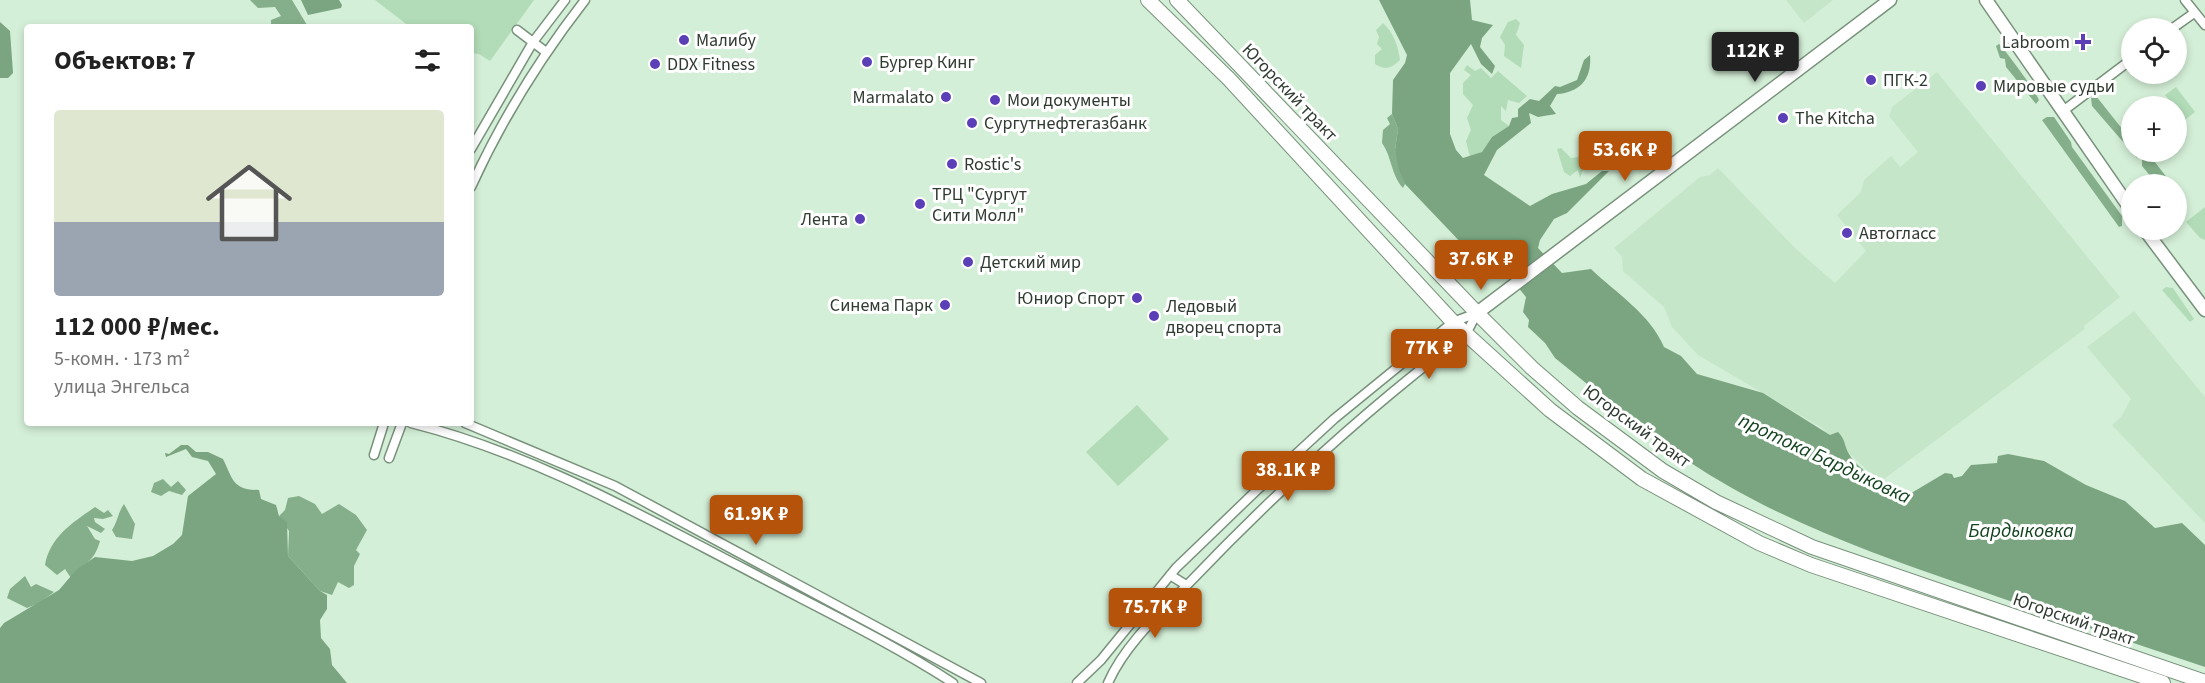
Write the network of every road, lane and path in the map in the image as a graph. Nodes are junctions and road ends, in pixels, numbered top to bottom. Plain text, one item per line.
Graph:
1 (564, 0) edge
2 (585, 0) edge
3 (1148, 0) edge
4 (1177, 0) edge
5 (1890, 0) edge
6 (1986, 0) edge
7 (2185, 0) edge
8 (2194, 13) junction
9 (2187, 18) edge
10 (2205, 25) edge
11 (517, 30) dead end
12 (534, 42) junction
13 (546, 52) junction
14 (2121, 67) edge
15 (2063, 111) junction
16 (474, 144) edge
17 (474, 181) edge
18 (2121, 195) edge
19 (2153, 240) edge
20 (2205, 309) edge
21 (1477, 313) junction
22 (1453, 322) junction
23 (1466, 334) junction
24 (383, 426) edge
25 (401, 426) edge
26 (420, 426) edge
27 (472, 426) edge
28 (374, 455) dead end
29 (389, 458) dead end
30 (1170, 575) junction
31 (1186, 585) junction
32 (2205, 682) edge
33 (953, 683) edge
34 (981, 683) edge
35 (1077, 683) edge
36 (1108, 683) edge
37 (2163, 683) edge

1 - 12 street
2 - 13 street
3 - 22 main road, Югорский тракт
4 - 21 main road, Югорский тракт
5 - 21 main road
6 - 15 main road
7 - 8 street
8 - 9 street
8 - 10 street
11 - 12 street
12 - 13 street
12 - 16 street
13 - 17 street
14 - 15 street
15 - 18 main road
19 - 20 main road
21 - 22 street
21 - 23 street
21 - 32 main road, Югорский тракт
22 - 23 main road, Югорский тракт
22 - 30 street
23 - 31 street
23 - 37 main road, Югорский тракт
24 - 28 street
25 - 29 street
26 - 33 street
27 - 34 street
30 - 31 street
30 - 35 street
31 - 36 street

